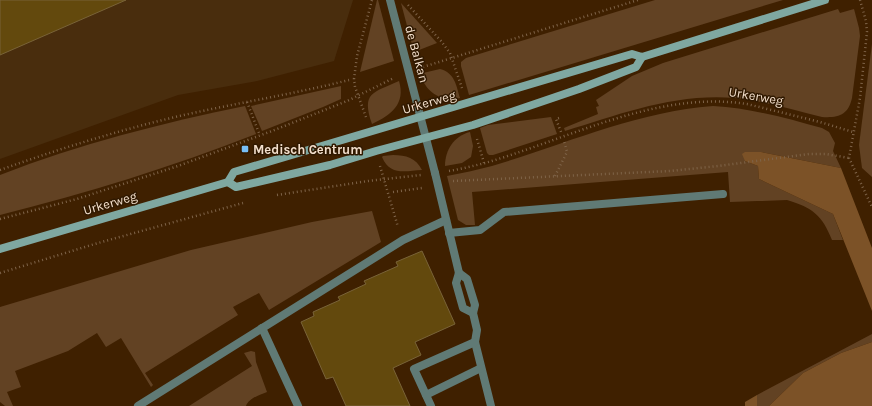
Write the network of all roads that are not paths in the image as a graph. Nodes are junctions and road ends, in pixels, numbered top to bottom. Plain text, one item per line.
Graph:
1 (390, 0) edge
2 (825, 0) edge
3 (642, 57) junction
4 (421, 117) junction
5 (427, 137) junction
6 (228, 182) junction
7 (723, 194) dead end
8 (446, 220) junction
9 (449, 233) junction
10 (0, 249) edge
11 (459, 273) junction
12 (473, 313) junction
13 (262, 328) junction
14 (475, 342) junction
15 (481, 368) junction
16 (426, 394) junction
17 (138, 406) edge
18 (298, 406) edge
19 (432, 406) edge
20 (491, 406) edge

1 - 4 street, de Balkan
2 - 3 main road, Urkerweg
3 - 4 main road, Urkerweg
3 - 5 main road, Urkerweg
4 - 5 street, de Balkan
4 - 6 main road, Urkerweg
5 - 6 main road, Urkerweg
5 - 8 street
6 - 10 main road, Urkerweg
7 - 9 street
8 - 9 street
8 - 13 street
9 - 11 street
11 - 12 street
11 - 12 street
12 - 14 street
13 - 17 street
13 - 18 street
14 - 15 street
14 - 16 street
15 - 16 street
15 - 20 street
16 - 19 street

